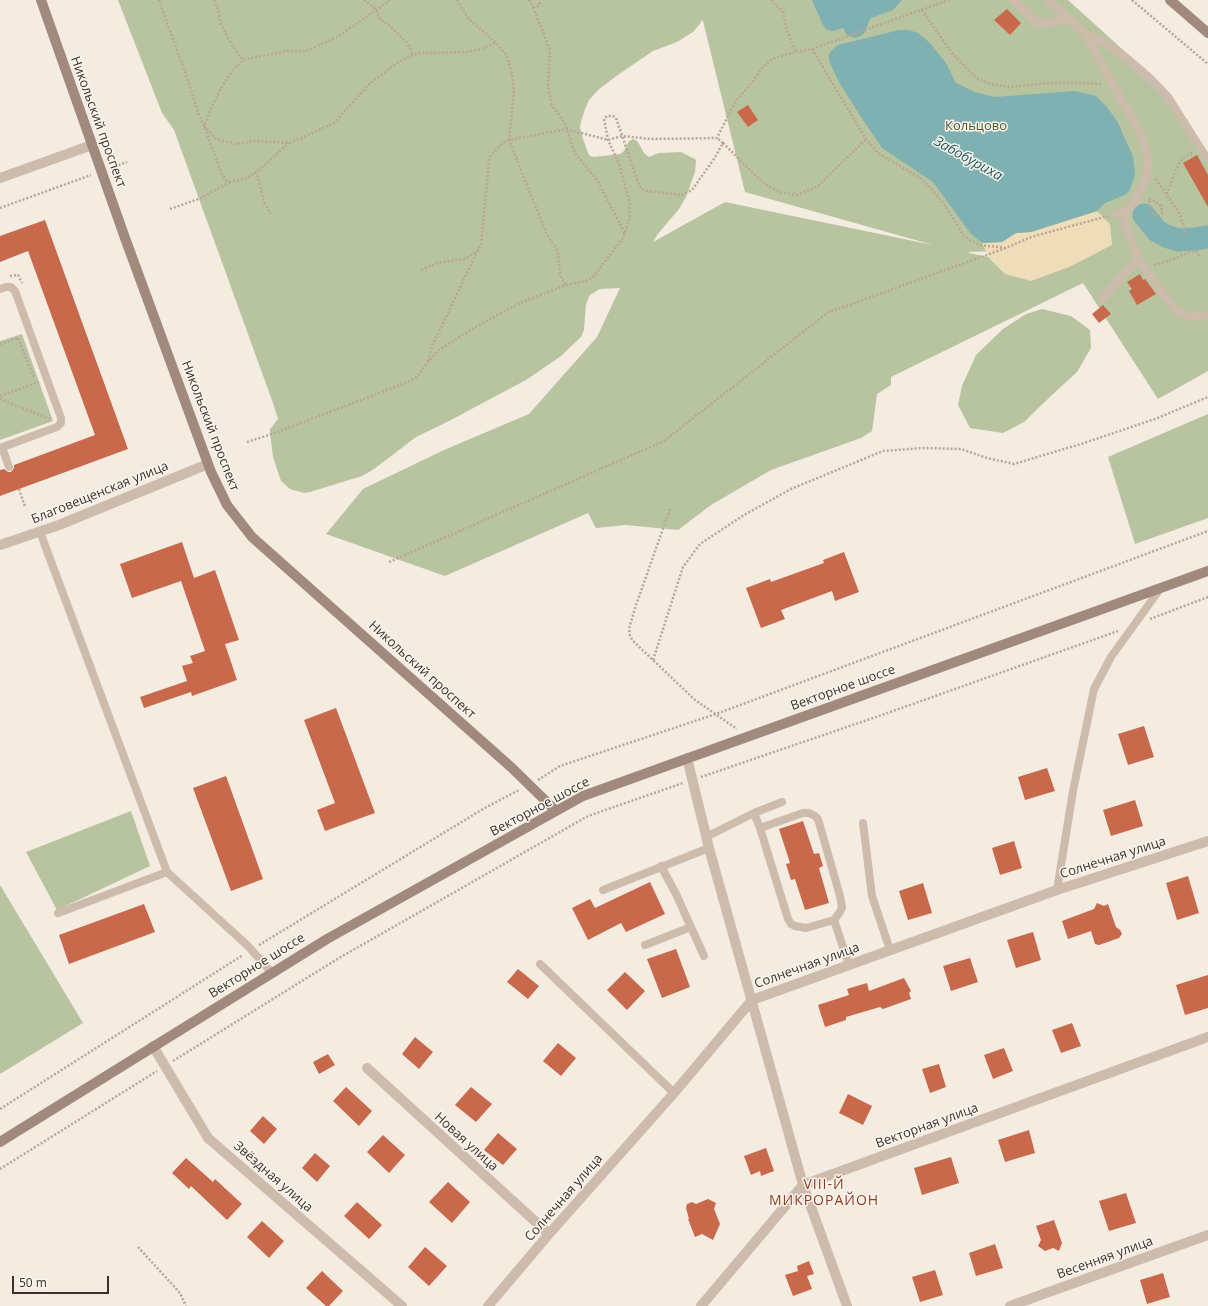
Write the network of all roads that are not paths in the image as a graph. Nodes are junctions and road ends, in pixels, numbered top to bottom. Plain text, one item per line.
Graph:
1 (41, 0) edge
2 (1012, 0) edge
3 (1048, 0) edge
4 (1170, 0) edge
5 (1069, 20) junction
6 (1207, 31) edge
7 (1085, 34) junction
8 (92, 145) junction
9 (1208, 160) edge
10 (0, 178) edge
11 (1126, 211) junction
12 (1116, 214) road end
13 (1141, 263) junction
14 (0, 289) edge
15 (1102, 299) dead end
16 (1208, 314) edge
17 (1, 448) edge
18 (208, 464) junction
19 (9, 467) dead end
20 (40, 532) junction
21 (0, 545) edge
22 (1208, 571) edge
23 (1160, 589) junction
24 (687, 758) junction
25 (782, 802) dead end
26 (556, 811) junction
27 (754, 812) junction
28 (863, 823) dead end
29 (760, 828) junction
30 (706, 836) junction
31 (1208, 841) edge
32 (709, 848) junction
33 (661, 866) junction
34 (167, 872) junction
35 (603, 890) dead end
36 (1057, 890) junction
37 (58, 913) dead end
38 (834, 920) junction
39 (691, 927) junction
40 (645, 945) dead end
41 (890, 950) junction
42 (704, 956) dead end
43 (540, 964) dead end
44 (849, 965) junction
45 (272, 973) junction
46 (752, 1000) junction
47 (1208, 1037) edge
48 (153, 1046) junction
49 (367, 1068) dead end
50 (674, 1093) junction
51 (0, 1142) edge
52 (803, 1185) junction
53 (549, 1234) junction
54 (1208, 1235) edge
55 (402, 1306) edge
56 (488, 1306) edge
57 (701, 1306) edge
58 (847, 1306) edge
59 (1010, 1306) edge

1 - 8 main road, Никольский проспект
2 - 5 lane
3 - 5 lane
4 - 6 main road
5 - 7 lane
7 - 9 lane
7 - 11 lane
8 - 10 street
8 - 18 main road, Никольский проспект
11 - 12 lane
11 - 13 lane
13 - 15 lane
13 - 16 lane
14 - 17 lane
17 - 19 lane
18 - 20 street, Благовещенская улица
18 - 26 main road, Никольский проспект
20 - 21 street, Благовещенская улица
20 - 34 lane
22 - 23 main road, Векторное шоссе
23 - 24 main road, Векторное шоссе
23 - 36 lane
24 - 26 main road, Векторное шоссе
24 - 30 street
25 - 27 lane
26 - 45 main road, Векторное шоссе
27 - 29 lane
27 - 30 lane
28 - 41 lane
29 - 38 lane
29 - 38 lane
30 - 32 street
31 - 36 street, Солнечная улица
32 - 33 lane
32 - 46 street
33 - 35 lane
33 - 39 lane
34 - 37 lane
34 - 45 lane
36 - 41 street, Солнечная улица
38 - 44 lane
39 - 40 lane
39 - 42 lane
41 - 44 street, Солнечная улица
43 - 50 lane
44 - 46 street, Солнечная улица
45 - 48 main road, Векторное шоссе
46 - 50 street, Солнечная улица
46 - 52 street
47 - 52 street, Векторная улица
48 - 51 main road, Векторное шоссе
48 - 55 street, Звёздная улица
49 - 53 street, Новая улица
50 - 53 street, Солнечная улица
52 - 57 street, Векторная улица
52 - 58 street
53 - 56 street, Солнечная улица
54 - 59 street, Весенняя улица

